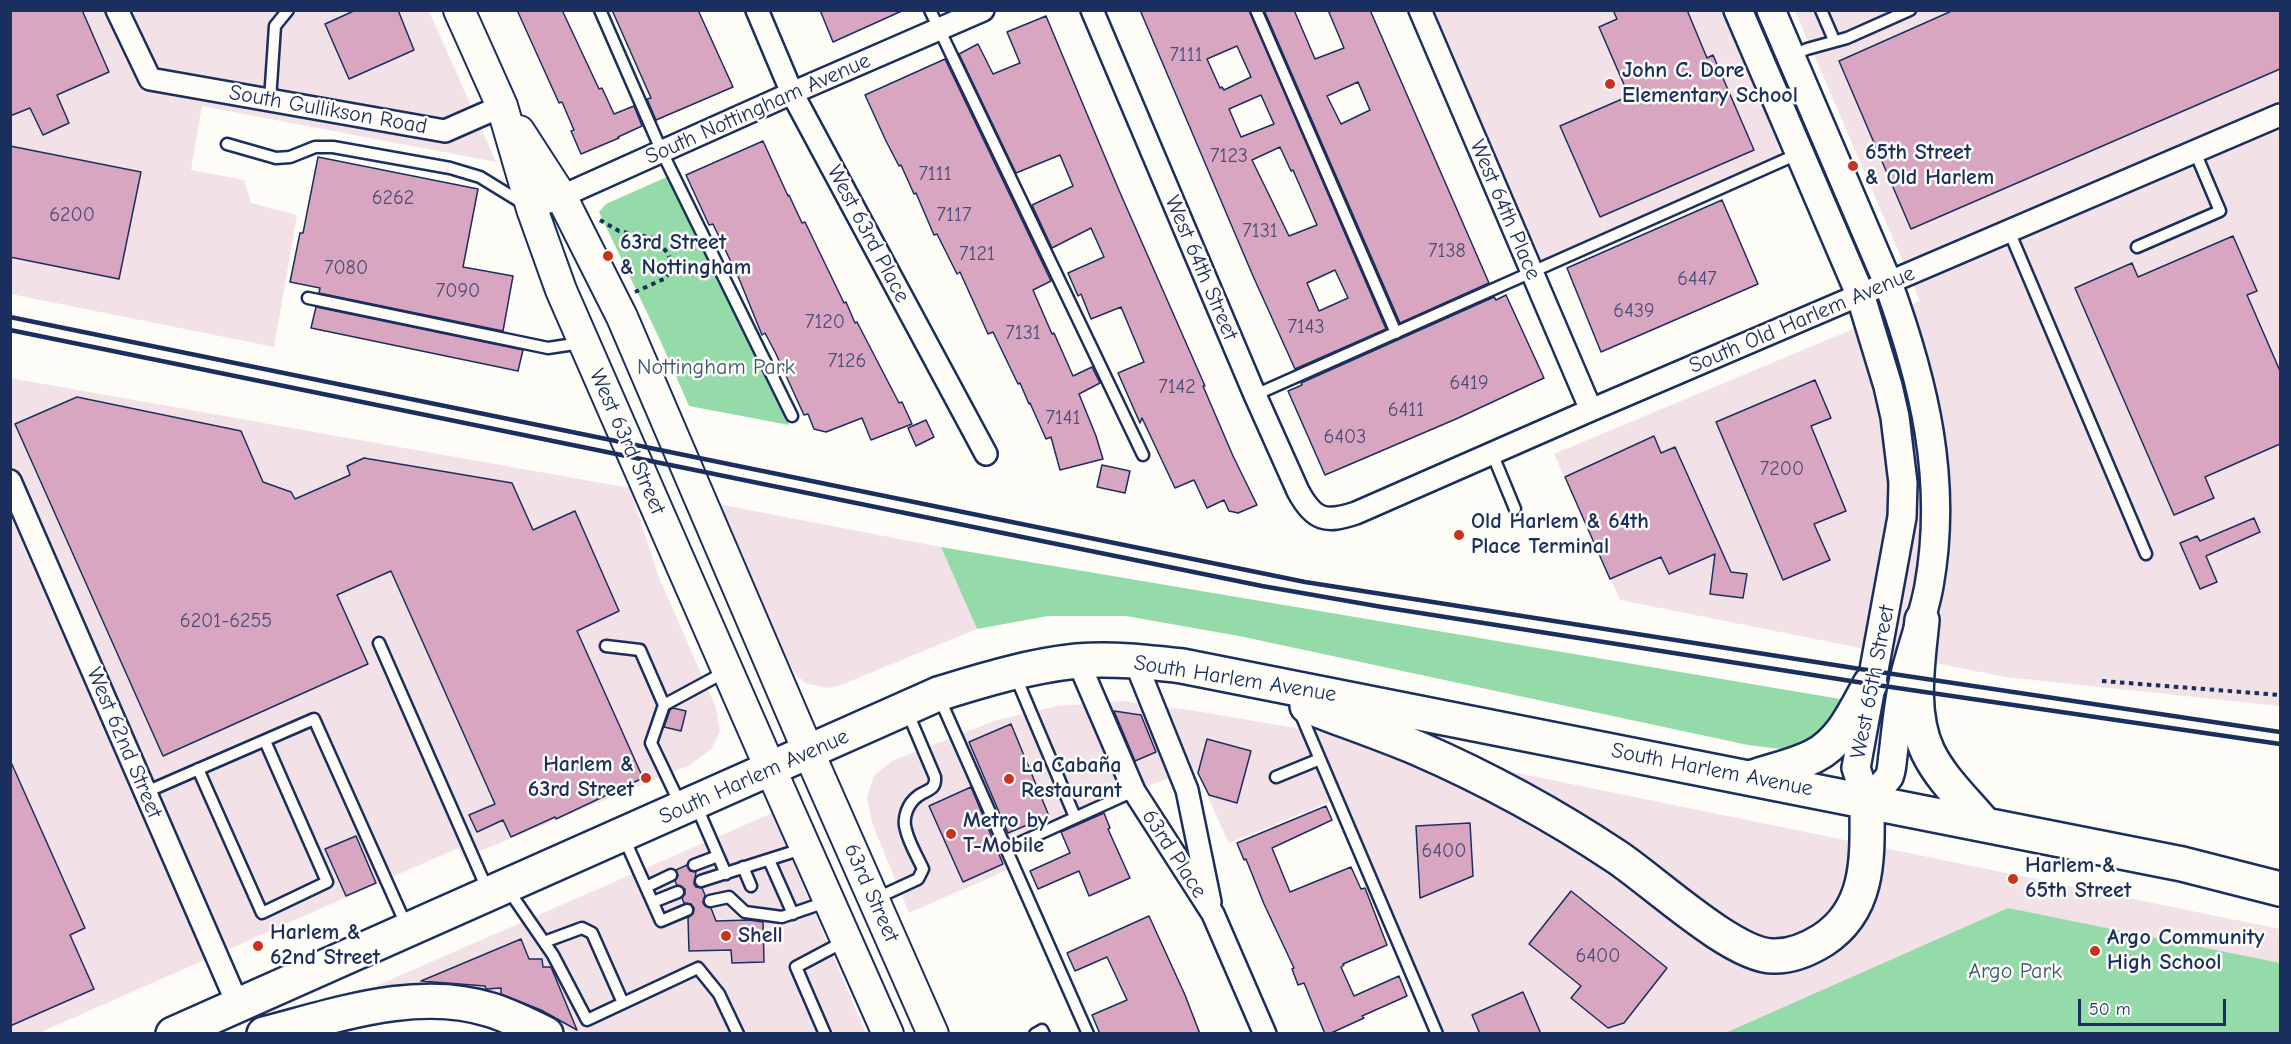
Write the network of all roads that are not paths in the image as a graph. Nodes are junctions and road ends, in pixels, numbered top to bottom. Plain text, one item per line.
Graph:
1 (117, 10) edge
2 (288, 10) edge
3 (459, 10) edge
4 (600, 10) edge
5 (757, 10) edge
6 (930, 10) edge
7 (983, 10) edge
8 (1092, 10) edge
9 (1256, 10) edge
10 (1420, 10) edge
11 (1738, 10) edge
12 (1771, 10) edge
13 (1821, 10) edge
14 (1910, 10) edge
15 (939, 30) junction
16 (1834, 40) junction
17 (1791, 56) junction
18 (792, 93) junction
19 (270, 100) junction
20 (502, 106) junction
21 (2280, 115) edge
22 (227, 144) dead end
23 (662, 152) junction
24 (2195, 152) junction
25 (1800, 153) junction
26 (561, 196) junction
27 (532, 209) junction
28 (2008, 231) junction
29 (2137, 247) dead end
30 (1532, 273) junction
31 (1888, 283) junction
32 (1860, 294) junction
33 (308, 298) dead end
34 (1396, 333) junction
35 (584, 342) junction
36 (1255, 395) junction
37 (1591, 410) junction
38 (792, 416) dead end
39 (1492, 453) junction
40 (986, 454) dead end
41 (1143, 456) dead end
42 (10, 481) edge
43 (1515, 509) dead end
44 (1322, 518) joint
45 (2146, 554) dead end
46 (1922, 620) junction
47 (378, 643) dead end
48 (606, 646) dead end
49 (1078, 661) junction
50 (1135, 661) junction
51 (728, 671) junction
52 (1014, 672) junction
53 (1236, 676) junction
54 (1870, 684) junction
55 (938, 694) junction
56 (1295, 702) junction
57 (664, 705) junction
58 (906, 709) junction
59 (265, 741) junction
60 (809, 753) junction
61 (1320, 759) junction
62 (198, 769) junction
63 (771, 770) junction
64 (1276, 777) dead end
65 (1751, 778) junction
66 (1134, 791) junction
67 (146, 792) junction
68 (1868, 801) junction
69 (688, 806) junction
70 (1076, 817) junction
71 (1984, 825) junction
72 (623, 836) junction
73 (806, 848) junction
74 (1006, 849) junction
75 (718, 856) junction
76 (769, 860) junction
77 (694, 865) dead end
78 (743, 867) junction
79 (726, 874) junction
80 (671, 876) dead end
81 (701, 881) dead end
82 (751, 886) dead end
83 (646, 887) junction
84 (2280, 889) edge
85 (498, 890) junction
86 (678, 891) dead end
87 (710, 900) dead end
88 (874, 900) junction
89 (829, 901) junction
90 (653, 902) junction
91 (759, 904) dead end
92 (687, 910) dead end
93 (793, 914) junction
94 (1213, 914) junction
95 (765, 916) junction
96 (409, 930) junction
97 (847, 940) junction
98 (544, 942) junction
99 (623, 1003) junction
100 (238, 1005) junction
101 (173, 1034) edge
102 (264, 1034) edge
103 (546, 1034) edge
104 (738, 1034) edge
105 (825, 1034) edge
106 (888, 1034) edge
107 (933, 1034) edge
108 (1035, 1034) edge
109 (1044, 1034) edge
110 (1088, 1034) edge
111 (1265, 1034) edge
112 (1437, 1034) edge

1 - 19 street, South Gullikson Road
2 - 19 lane
3 - 20 main road, West 63rd Street
4 - 23 lane
5 - 18 street, West 63rd Place
6 - 15 lane
7 - 15 street, South Nottingham Avenue
8 - 36 street, West 64th Street
9 - 34 lane
10 - 30 street, West 64th Place
11 - 25 street, West 65th Street
12 - 17 street, West 65th Street
13 - 16 lane
14 - 16 lane
15 - 18 street, South Nottingham Avenue
15 - 41 lane
16 - 17 lane
17 - 31 street, West 65th Street
18 - 23 street, South Nottingham Avenue
18 - 40 street, West 63rd Place
19 - 20 street, South Gullikson Road
20 - 26 main road, West 63rd Street
20 - 27 main road, West 63rd Street
21 - 24 street, South Old Harlem Avenue
22 - 27 lane
23 - 26 street, South Nottingham Avenue
23 - 38 lane
24 - 28 street, South Old Harlem Avenue
24 - 29 lane
25 - 30 lane
25 - 32 street, West 65th Street
26 - 27 street, South Nottingham Avenue
26 - 60 main road, West 63rd Street
27 - 35 main road, West 63rd Street
28 - 31 street, South Old Harlem Avenue
28 - 45 lane
30 - 34 lane
30 - 37 street, West 64th Place
31 - 32 street, South Old Harlem Avenue
31 - 46 street, West 65th Street
32 - 37 street, South Old Harlem Avenue
32 - 54 street, West 65th Street
33 - 35 lane
34 - 36 lane
35 - 51 main road, West 63rd Street
36 - 44 street, West 64th Street
37 - 39 street, South Old Harlem Avenue
39 - 43 lane
39 - 44 street, South Old Harlem Avenue
42 - 67 street, West 62nd Street
46 - 68 street, West 65th Street
46 - 71 main road
47 - 85 lane
48 - 57 lane
49 - 50 main road, South Harlem Avenue
49 - 52 main road, South Harlem Avenue
49 - 66 street, 63rd Place
50 - 53 main road, South Harlem Avenue
50 - 94 street, 63rd Place
51 - 57 lane
51 - 63 main road, West 63rd Street
52 - 55 main road, South Harlem Avenue
52 - 70 lane
53 - 56 main road
53 - 65 main road, South Harlem Avenue
54 - 65 main road
54 - 68 street, West 65th Street
55 - 58 main road, South Harlem Avenue
55 - 74 lane
56 - 61 lane
56 - 68 main road
57 - 69 lane
58 - 60 main road, South Harlem Avenue
58 - 88 lane
59 - 62 lane
59 - 62 lane
59 - 96 lane
60 - 63 main road, South Harlem Avenue
60 - 88 main road, 63rd Street
61 - 64 lane
61 - 112 lane
62 - 67 lane
63 - 69 main road, South Harlem Avenue
63 - 73 main road, 63rd Street
65 - 68 main road, South Harlem Avenue
66 - 70 lane
66 - 94 street, 63rd Place
67 - 100 street, West 62nd Street
68 - 71 main road, South Harlem Avenue
69 - 72 main road, South Harlem Avenue
69 - 75 lane
70 - 74 lane
71 - 84 main road, South Harlem Avenue
72 - 83 lane
72 - 85 main road, South Harlem Avenue
73 - 76 lane
73 - 89 main road, 63rd Street
74 - 110 lane
75 - 77 lane
75 - 79 lane
76 - 78 lane
76 - 93 lane
78 - 79 lane
78 - 82 lane
79 - 81 lane
80 - 83 lane
83 - 90 lane
85 - 96 main road, South Harlem Avenue
85 - 98 lane
86 - 90 lane
87 - 95 lane
88 - 107 main road, 63rd Street
89 - 93 lane
89 - 97 main road, 63rd Street
90 - 92 lane
91 - 95 lane
93 - 95 lane
94 - 111 street, 63rd Place
96 - 100 main road, South Harlem Avenue
97 - 105 lane
97 - 106 main road, 63rd Street
98 - 99 lane
98 - 99 lane
99 - 104 lane
100 - 101 main road, South Harlem Avenue
102 - 103 main road
108 - 109 lane

